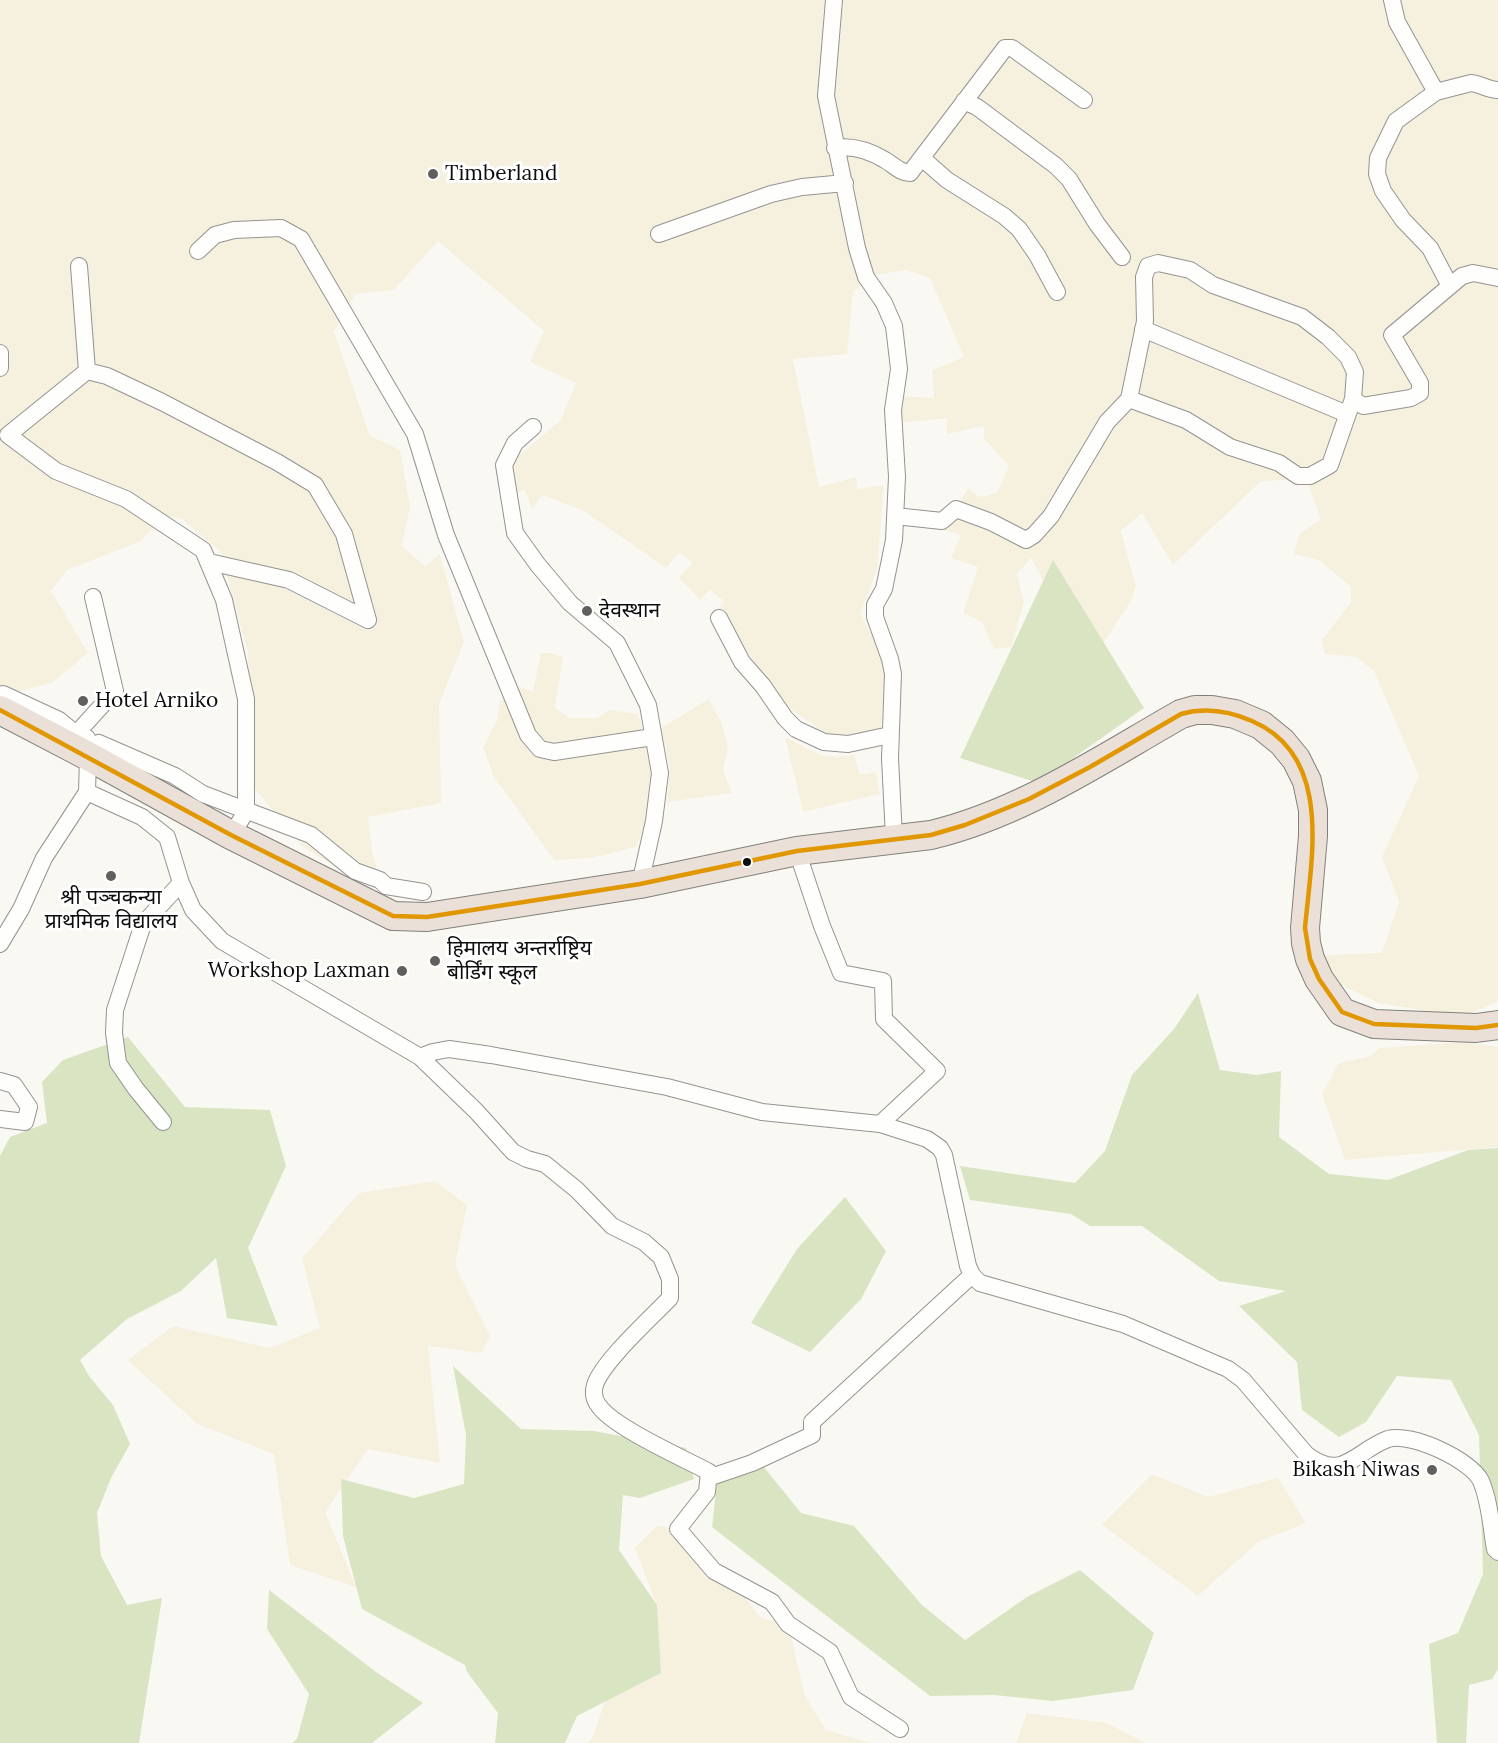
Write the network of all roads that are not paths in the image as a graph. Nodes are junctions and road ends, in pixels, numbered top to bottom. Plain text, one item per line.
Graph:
1 (834, 0) edge
2 (1392, 0) edge
3 (1498, 90) edge
4 (1436, 92) junction
5 (1084, 100) dead end
6 (964, 101) junction
7 (836, 148) junction
8 (923, 159) junction
9 (845, 183) junction
10 (659, 234) dead end
11 (198, 251) dead end
12 (1122, 257) dead end
13 (79, 266) dead end
14 (1498, 278) edge
15 (1450, 286) junction
16 (1057, 292) dead end
17 (1143, 329) junction
18 (0, 353) edge
19 (0, 368) edge
20 (87, 372) junction
21 (1129, 399) junction
22 (1350, 406) junction
23 (533, 427) dead end
24 (4, 430) edge
25 (895, 516) junction
26 (208, 562) junction
27 (93, 597) dead end
28 (719, 618) dead end
29 (2, 702) edge
30 (890, 735) junction
31 (653, 737) junction
32 (88, 744) junction
33 (87, 792) junction
34 (246, 812) junction
35 (231, 835) junction
36 (894, 838) junction
37 (797, 851) junction
38 (181, 883) junction
39 (640, 884) junction
40 (423, 892) dead end
41 (0, 944) edge
42 (1498, 1025) edge
43 (420, 1057) junction
44 (0, 1081) edge
45 (0, 1119) edge
46 (163, 1122) dead end
47 (880, 1125) junction
48 (972, 1275) junction
49 (709, 1472) junction
50 (1498, 1552) edge
51 (900, 1730) dead end

1 - 7 street
2 - 4 street
3 - 4 street
4 - 15 street
5 - 6 street
6 - 8 street
6 - 12 street
7 - 8 street
7 - 9 street
8 - 16 street
9 - 10 street
9 - 25 street
11 - 31 street
13 - 20 street
14 - 15 street
15 - 22 street
17 - 21 street
17 - 22 street
17 - 22 street
18 - 19 street
20 - 24 street
20 - 26 street
21 - 22 street
21 - 25 street
23 - 31 street
24 - 26 street
25 - 30 street
26 - 34 street
27 - 32 street
28 - 30 street
29 - 32 highway
30 - 36 street
31 - 39 street
32 - 33 street
32 - 34 street
32 - 35 highway
33 - 38 street
33 - 41 street
34 - 35 street
34 - 40 street
35 - 39 highway
36 - 37 highway
36 - 42 highway
37 - 39 highway
37 - 47 street
38 - 43 street
38 - 46 street
43 - 47 street
43 - 49 street
44 - 45 street
47 - 48 street
48 - 49 street
48 - 50 street
49 - 51 street

